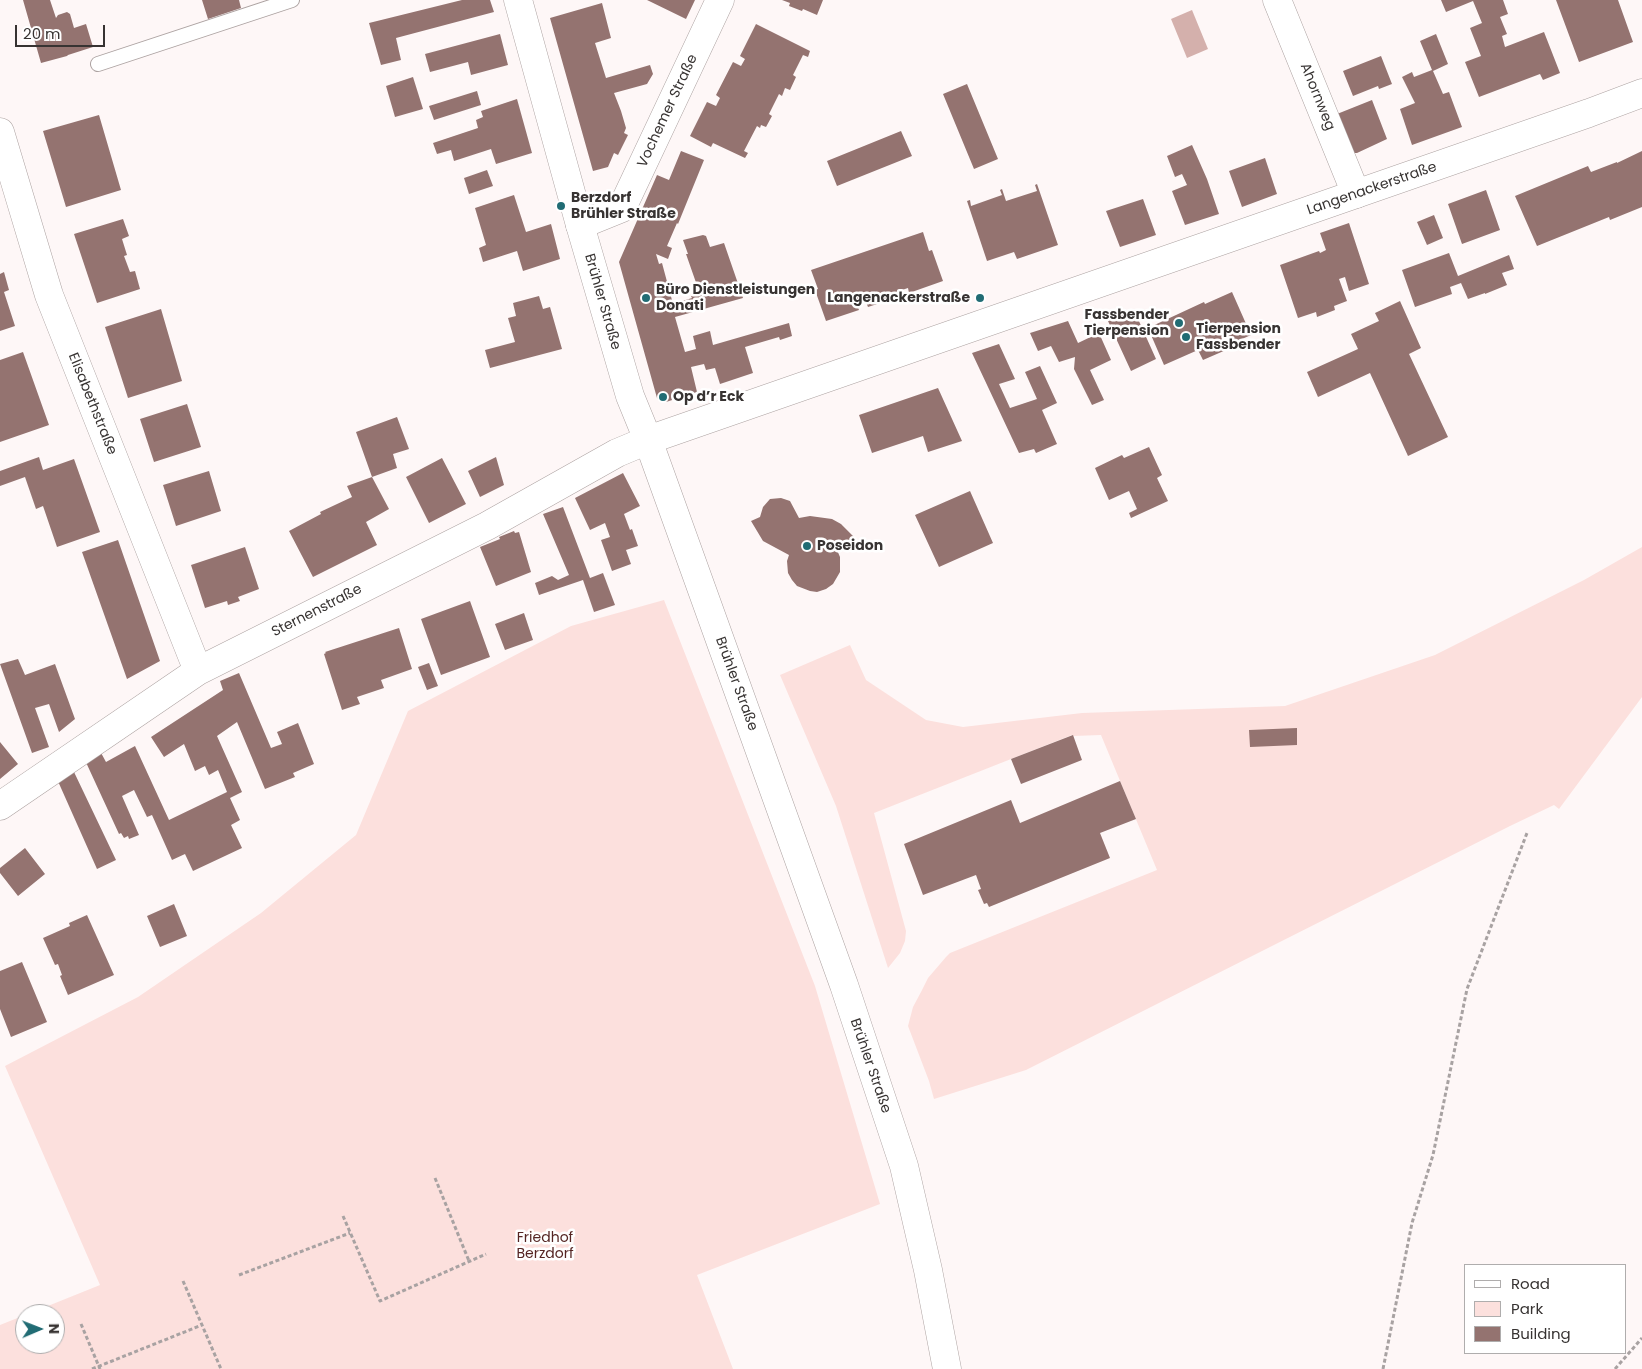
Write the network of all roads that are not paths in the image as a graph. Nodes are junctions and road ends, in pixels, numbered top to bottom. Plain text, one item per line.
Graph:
1 (292, 0) edge
2 (518, 0) edge
3 (720, 0) edge
4 (1277, 0) edge
5 (98, 64) dead end
6 (1642, 93) edge
7 (0, 132) edge
8 (1356, 194) junction
9 (580, 225) junction
10 (648, 440) junction
11 (198, 671) junction
12 (0, 806) edge
13 (947, 1369) edge

1 - 5 lane
2 - 9 street, Brühler Straße
3 - 9 street, Vochemer Straße
4 - 8 street, Ahornweg
6 - 8 street, Langenackerstraße
7 - 11 street, Elisabethstraße
8 - 10 street, Langenackerstraße
9 - 10 street, Brühler Straße
10 - 11 street, Sternenstraße
10 - 13 street, Brühler Straße
11 - 12 street, Sternenstraße

